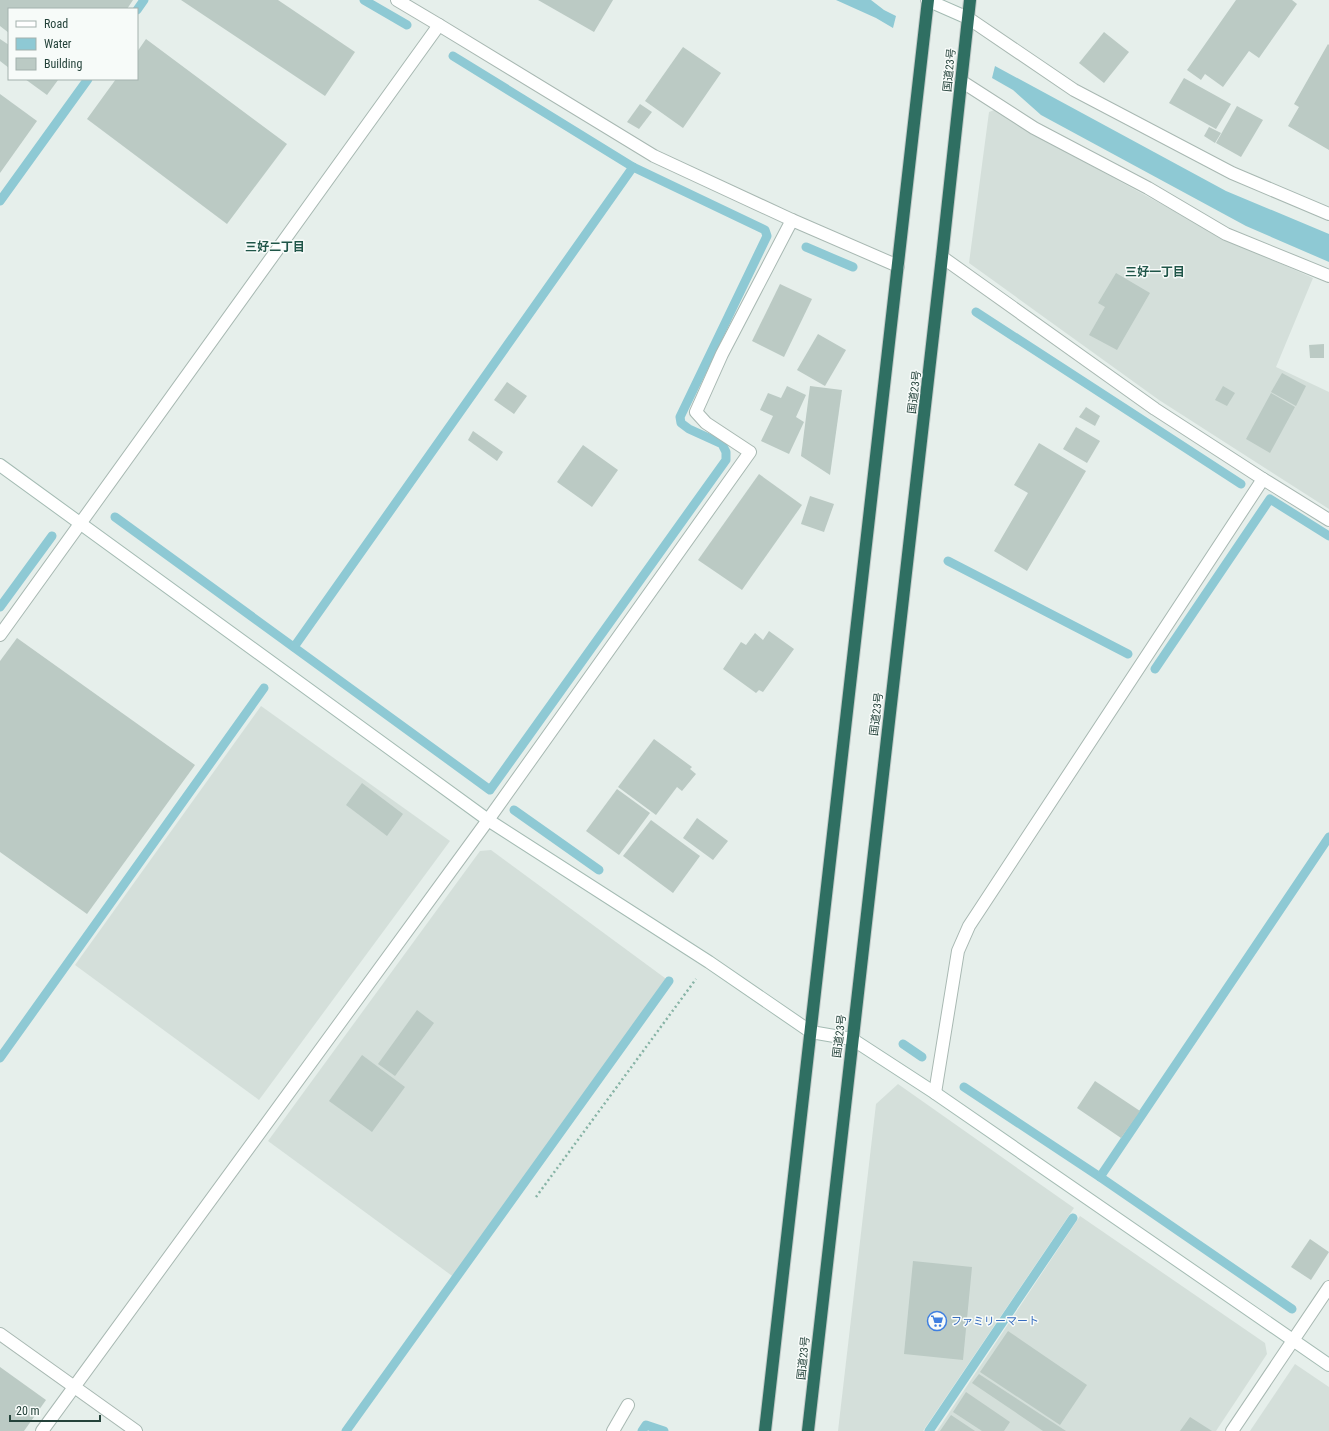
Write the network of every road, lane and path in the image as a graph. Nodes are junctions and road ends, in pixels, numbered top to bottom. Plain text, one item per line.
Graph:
1 (397, 0) edge
2 (928, 0) edge
3 (970, 0) edge
4 (968, 18) junction
5 (439, 25) junction
6 (961, 81) junction
7 (1329, 214) edge
8 (792, 220) junction
9 (942, 257) junction
10 (898, 266) junction
11 (1329, 276) edge
12 (0, 465) edge
13 (1263, 479) junction
14 (1329, 520) edge
15 (81, 524) junction
16 (0, 635) edge
17 (488, 820) junction
18 (709, 962) junction
19 (811, 1032) junction
20 (852, 1039) junction
21 (935, 1093) junction
22 (536, 1197) dead end
23 (1329, 1287) edge
24 (0, 1334) edge
25 (1292, 1340) junction
26 (1329, 1365) edge
27 (74, 1386) junction
28 (628, 1405) dead end
29 (42, 1431) edge
30 (136, 1431) edge
31 (613, 1431) edge
32 (765, 1431) edge
33 (808, 1431) edge
34 (1232, 1431) edge

1 - 5 street
2 - 4 street
2 - 10 highway
3 - 4 highway, 国道23号
4 - 6 highway, 国道23号
4 - 7 street
5 - 8 street
5 - 15 street
6 - 9 highway, 国道23号
6 - 11 street
8 - 10 street
8 - 17 street
9 - 13 street
9 - 20 highway, 国道23号
10 - 19 highway
12 - 15 street
13 - 14 street
13 - 21 street
15 - 16 street
15 - 17 street
17 - 18 street
17 - 27 street
18 - 19 street
18 - 22 path
19 - 20 street
19 - 32 highway
20 - 21 street
20 - 33 highway, 国道23号
21 - 25 street
23 - 25 street
24 - 27 street
25 - 26 street
25 - 34 street
27 - 29 street
27 - 30 street
28 - 31 street

